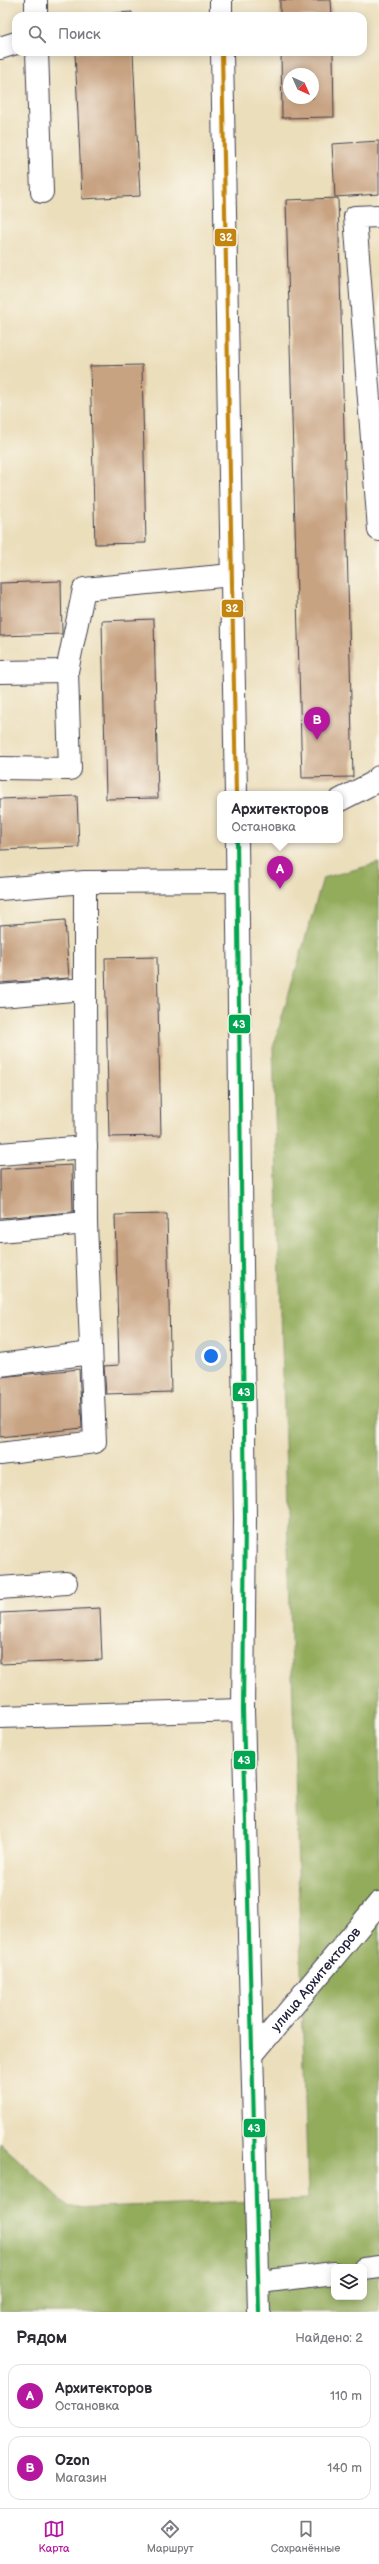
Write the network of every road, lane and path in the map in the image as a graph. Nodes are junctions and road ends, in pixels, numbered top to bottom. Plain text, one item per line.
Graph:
1 (36, 0) edge
2 (221, 0) edge
3 (36, 12) edge
4 (221, 12) edge
5 (12, 44) edge
6 (0, 48) edge
7 (38, 56) edge
8 (222, 56) edge
9 (42, 192) dead end
10 (379, 216) edge
11 (379, 530) edge
12 (232, 575) junction
13 (68, 671) junction
14 (0, 672) edge
15 (0, 768) edge
16 (379, 777) edge
17 (236, 791) edge
18 (343, 798) edge
19 (237, 843) edge
20 (85, 882) junction
21 (236, 882) junction
22 (0, 889) edge
23 (85, 988) junction
24 (0, 996) edge
25 (86, 1147) junction
26 (0, 1154) edge
27 (86, 1223) junction
28 (0, 1231) edge
29 (91, 1353) junction
30 (0, 1365) edge
31 (0, 1454) edge
32 (66, 1583) dead end
33 (0, 1588) edge
34 (243, 1710) junction
35 (0, 1717) edge
36 (379, 1903) edge
37 (252, 2055) junction
38 (379, 2267) edge
39 (367, 2269) edge
40 (331, 2273) edge
41 (260, 2282) junction
42 (260, 2312) edge

1 - 3 street
2 - 4 street
5 - 6 street
7 - 9 street
8 - 12 street
10 - 11 street
12 - 13 street
12 - 17 street
13 - 14 street
13 - 15 street
16 - 18 street
19 - 21 street
20 - 21 street
20 - 22 street
20 - 23 street
21 - 34 street
23 - 24 street
23 - 25 street
25 - 26 street
25 - 27 street
27 - 28 street
27 - 29 street
29 - 30 street
29 - 31 street
32 - 33 street
34 - 35 street
34 - 37 street
36 - 37 street, улица Архитекторов
37 - 41 street
38 - 39 street
40 - 41 street
41 - 42 street

